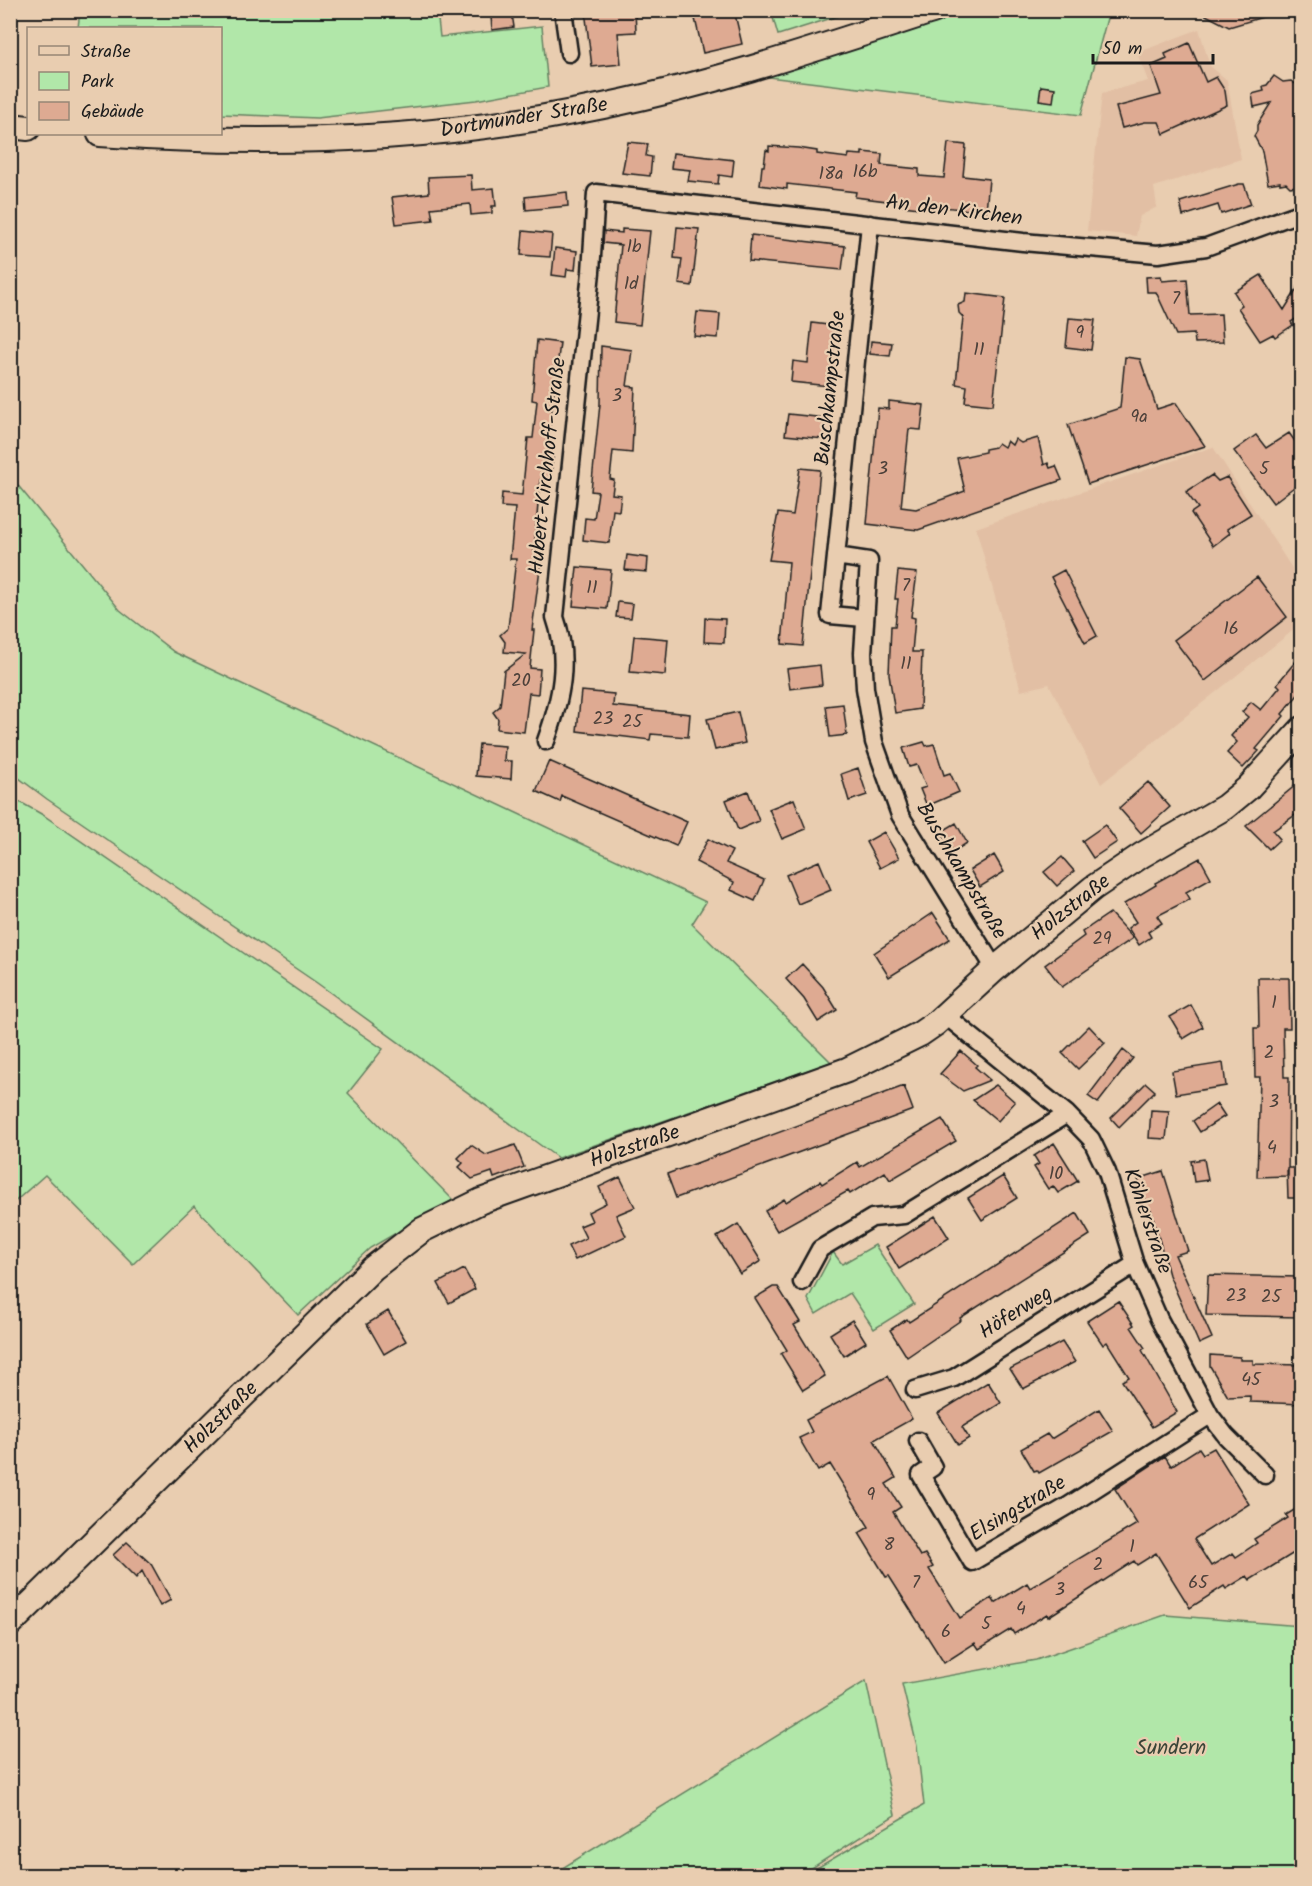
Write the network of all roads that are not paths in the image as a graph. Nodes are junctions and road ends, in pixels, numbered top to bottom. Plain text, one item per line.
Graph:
1 (564, 10) edge
2 (935, 10) edge
3 (569, 53) dead end
4 (10, 126) edge
5 (27, 128) edge
6 (118, 135) edge
7 (596, 193) joint
8 (1302, 212) edge
9 (870, 224) junction
10 (836, 556) junction
11 (864, 618) junction
12 (1302, 729) edge
13 (546, 741) dead end
14 (995, 969) junction
15 (945, 1015) junction
16 (1067, 1114) junction
17 (1136, 1264) junction
18 (802, 1282) dead end
19 (915, 1390) dead end
20 (1210, 1414) junction
21 (918, 1441) dead end
22 (1265, 1475) dead end
23 (10, 1624) edge

1 - 3 street
2 - 6 street, Dortmunder Straße
4 - 5 street
7 - 9 street, An den Kirchen
7 - 13 street, Hubert-Kirchhoff-Straße
8 - 9 street, An den Kirchen
9 - 10 street, Buschkampstraße
10 - 11 street, Buschkampstraße
10 - 11 street, Buschkampstraße
11 - 14 street, Buschkampstraße
12 - 14 street, Holzstraße
14 - 15 street, Holzstraße
15 - 16 street, Köhlerstraße
15 - 23 street, Holzstraße
16 - 17 street, Köhlerstraße
16 - 18 street
17 - 19 street, Höferweg
17 - 20 street, Köhlerstraße
20 - 21 street, Elsingstraße
20 - 22 street, Köhlerstraße

